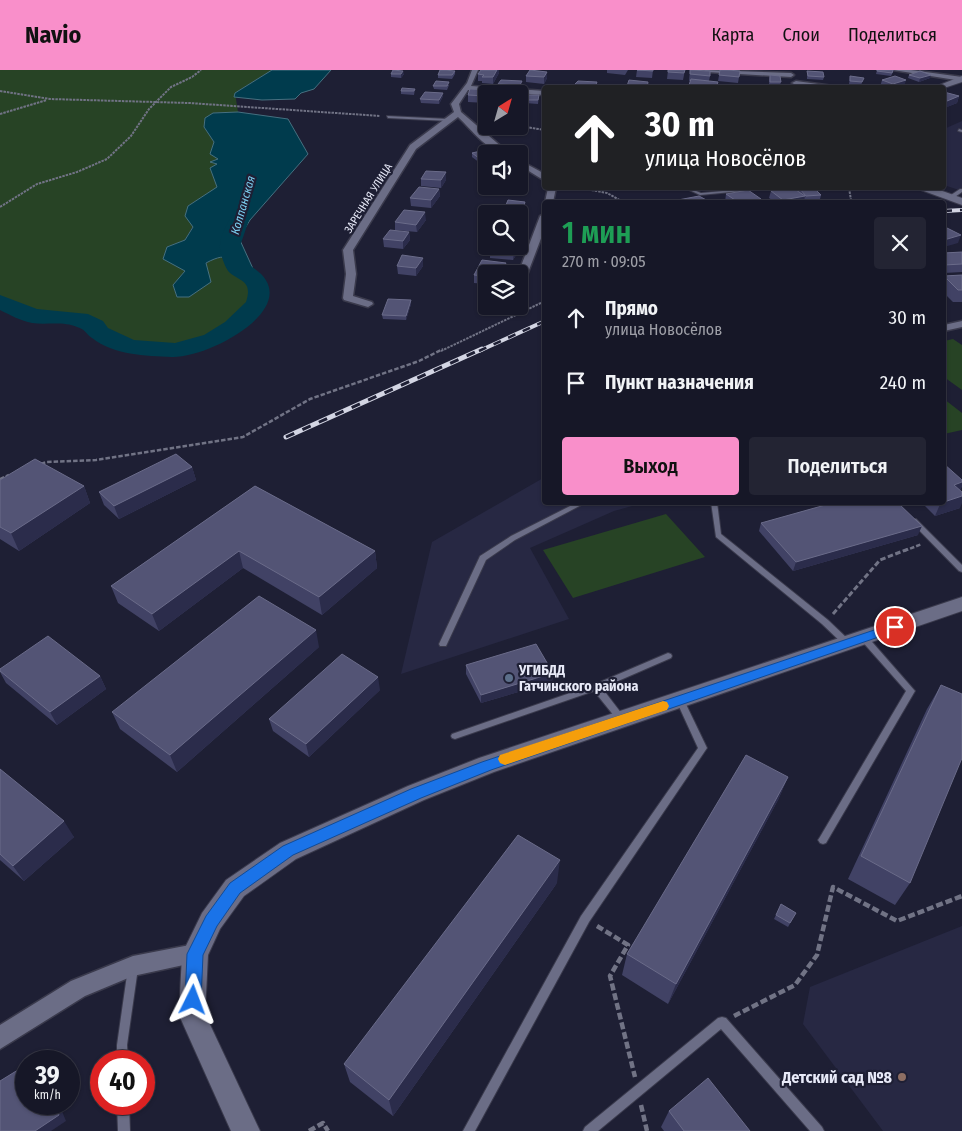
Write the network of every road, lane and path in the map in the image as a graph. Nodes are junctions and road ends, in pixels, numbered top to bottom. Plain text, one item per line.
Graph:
1 (201, 70) edge
2 (475, 70) edge
3 (707, 70) edge
4 (896, 70) edge
5 (791, 73) edge
6 (962, 79) edge
7 (797, 85) edge
8 (945, 85) edge
9 (466, 88) junction
10 (0, 91) edge
11 (542, 93) edge
12 (50, 99) junction
13 (155, 102) junction
14 (458, 113) junction
15 (0, 114) edge
16 (388, 117) joint
17 (449, 120) junction
18 (528, 129) edge
19 (542, 130) edge
20 (493, 145) edge
21 (528, 168) edge
22 (542, 176) edge
23 (591, 190) edge
24 (691, 190) edge
25 (742, 190) edge
26 (930, 190) edge
27 (962, 190) edge
28 (950, 198) junction
29 (619, 200) edge
30 (962, 202) edge
31 (0, 207) edge
32 (542, 224) edge
33 (526, 265) edge
34 (542, 302) edge
35 (368, 304) dead end
36 (962, 324) edge
37 (946, 328) edge
38 (37, 465) edge
39 (9, 475) edge
40 (0, 478) edge
41 (578, 505) edge
42 (714, 505) edge
43 (909, 516) edge
44 (932, 541) junction
45 (962, 569) edge
46 (962, 604) edge
47 (825, 622) junction
48 (855, 640) junction
49 (443, 644) dead end
50 (668, 656) dead end
51 (596, 687) junction
52 (680, 700) junction
53 (622, 720) junction
54 (455, 736) dead end
55 (824, 840) dead end
56 (962, 896) edge
57 (585, 918) junction
58 (195, 954) junction
59 (133, 966) junction
60 (722, 1022) junction
61 (0, 1038) edge
62 (122, 1050) edge
63 (638, 1091) junction
64 (123, 1115) edge
65 (124, 1131) edge
66 (246, 1131) edge
67 (310, 1131) edge
68 (328, 1131) edge
69 (469, 1131) edge
70 (589, 1131) edge
71 (647, 1131) edge
72 (818, 1131) edge

1 - 13 path
2 - 9 street
3 - 5 street
4 - 6 street
5 - 7 street
6 - 8 street
9 - 11 street
9 - 14 street
10 - 12 path
12 - 13 path
12 - 15 path
13 - 16 path
13 - 31 path
14 - 17 street, ЗАРЕЧНАЯ УЛИЦА
14 - 20 street
16 - 17 lane
17 - 35 street, ЗАРЕЧНАЯ УЛИЦА
18 - 19 path
21 - 22 street
23 - 29 path
24 - 25 lane
26 - 28 street
27 - 28 lane
28 - 30 street
32 - 33 street
34 - 38 path
36 - 37 street
39 - 40 path
41 - 49 lane
42 - 47 lane
43 - 44 lane
44 - 45 lane
44 - 47 path
46 - 48 street
47 - 48 lane
48 - 52 street
48 - 55 lane
50 - 51 lane
51 - 53 lane
51 - 54 lane
52 - 53 street
52 - 57 lane
53 - 58 street
56 - 60 path
57 - 63 path
57 - 69 lane
58 - 59 street
58 - 66 street
59 - 61 street
59 - 62 lane
60 - 63 lane
60 - 72 lane
63 - 70 lane
63 - 71 path
64 - 65 lane
67 - 68 path

